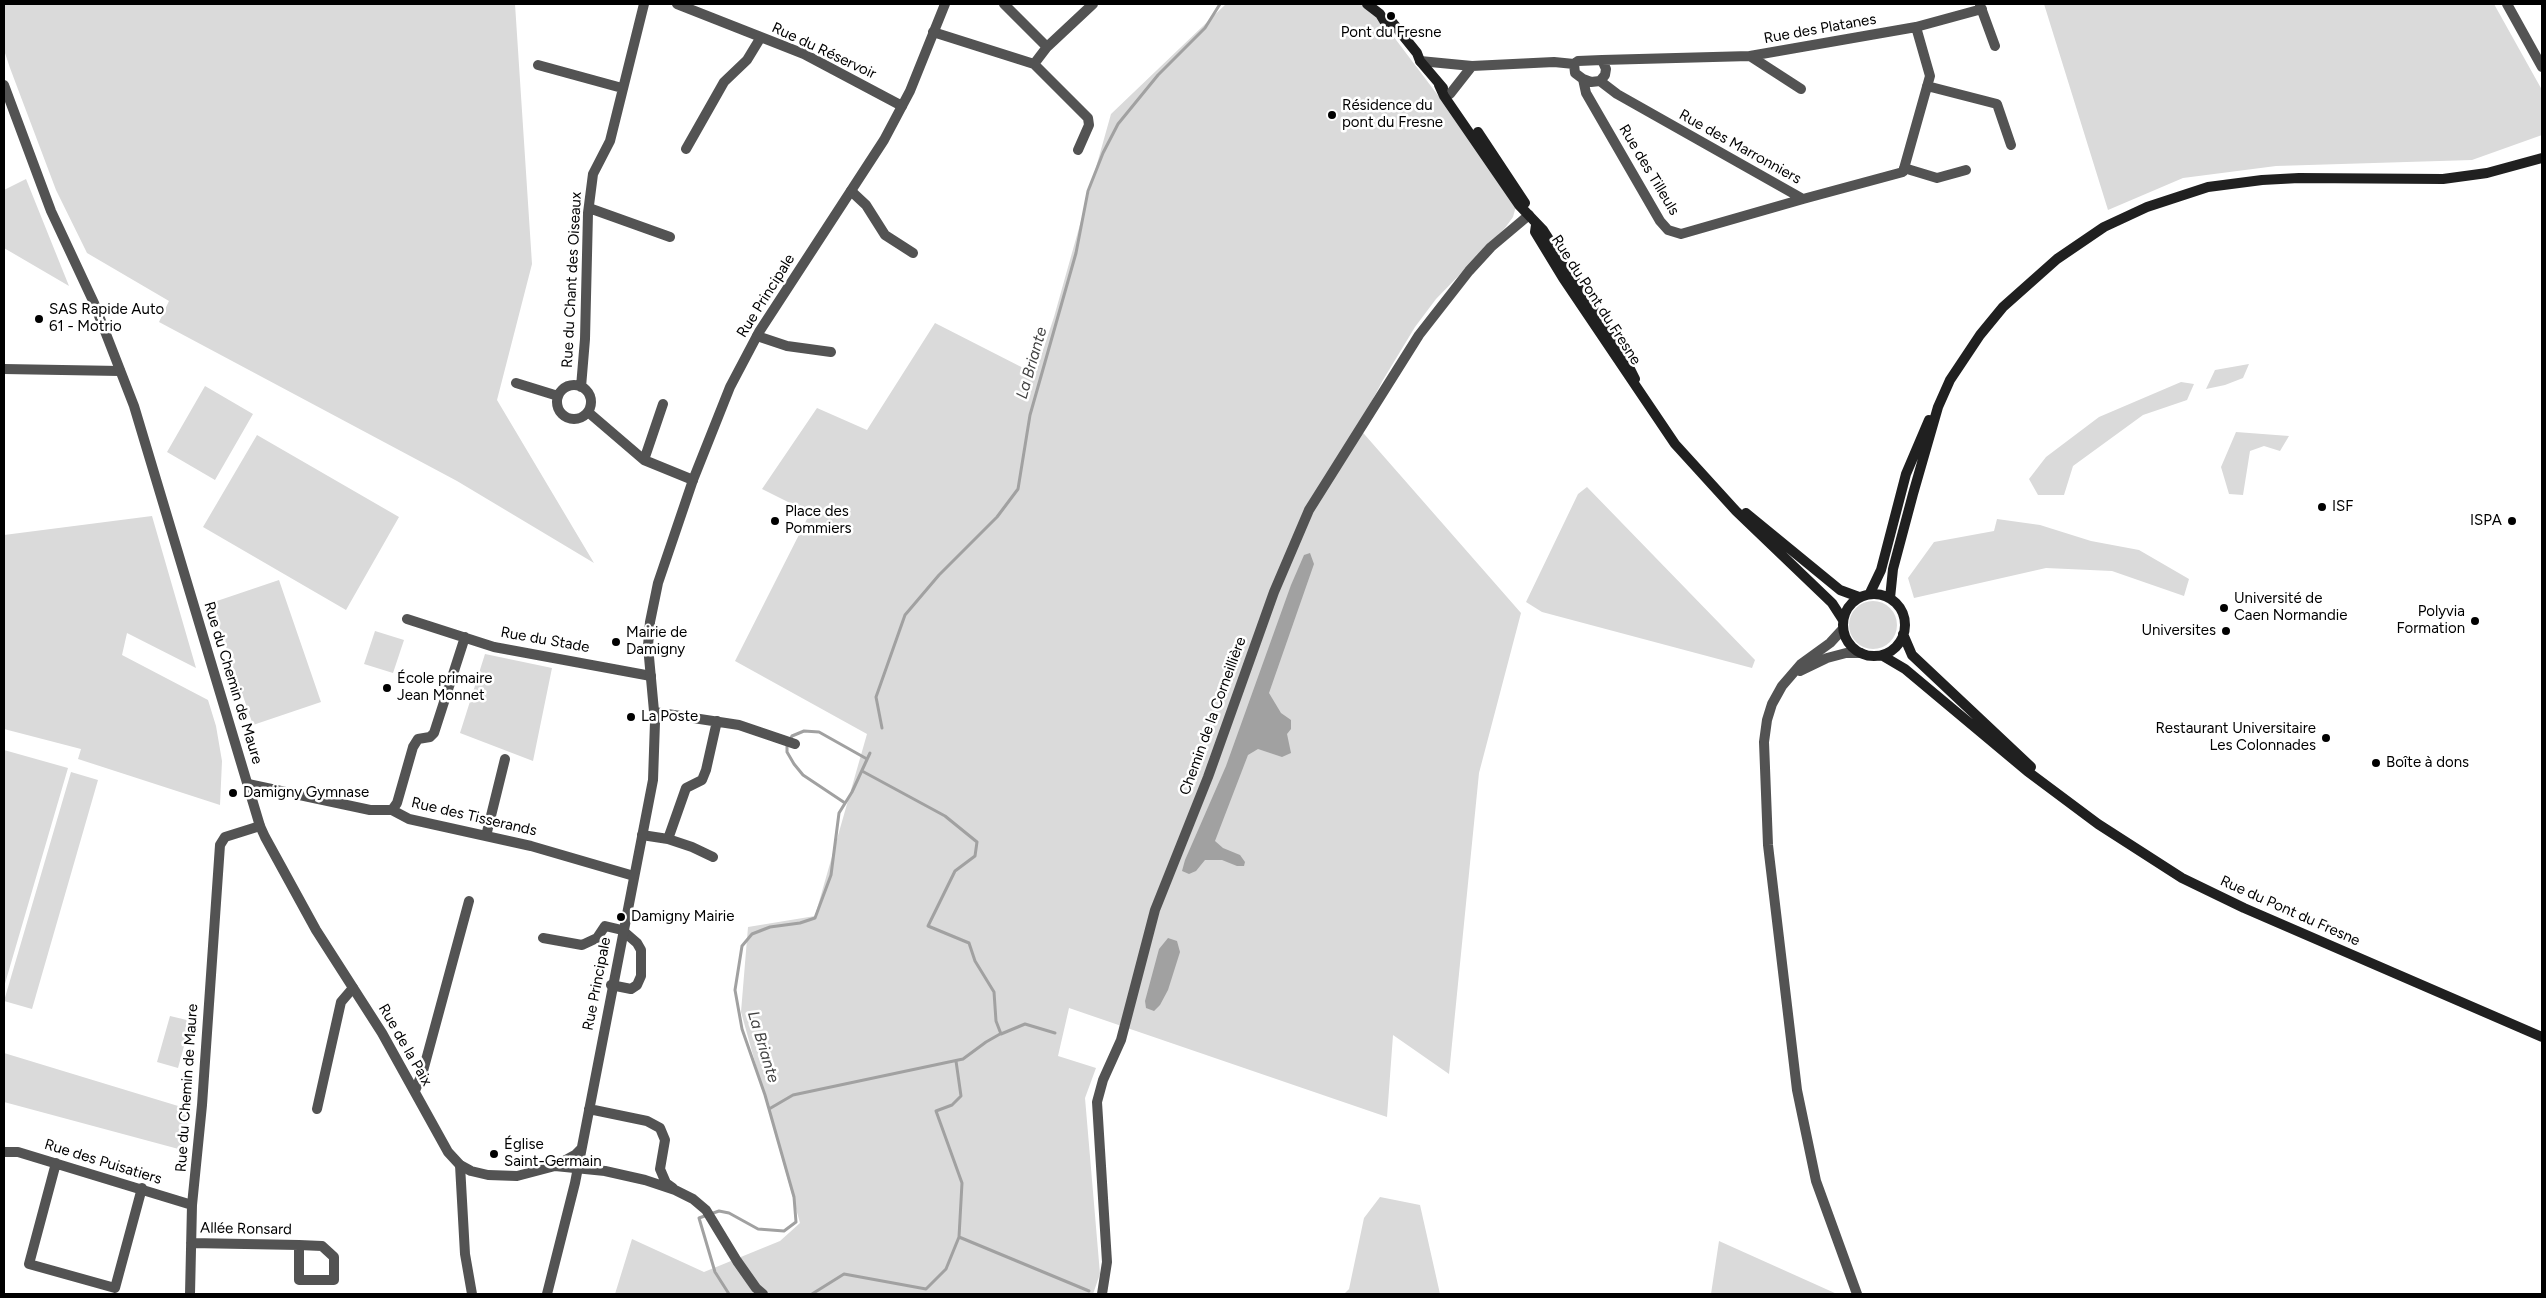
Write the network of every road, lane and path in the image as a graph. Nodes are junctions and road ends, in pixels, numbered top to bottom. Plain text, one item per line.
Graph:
1 (644, 4) edge
2 (677, 4) edge
3 (945, 4) edge
4 (1004, 4) edge
5 (1093, 4) edge
6 (1367, 4) edge
7 (2507, 4) edge
8 (1981, 6) edge
9 (1380, 12) edge
10 (1916, 27) junction
11 (934, 32) junction
12 (760, 37) junction
13 (1995, 46) dead end
14 (1047, 47) junction
15 (1750, 56) junction
16 (1602, 60) junction
17 (1420, 61) junction
18 (1034, 64) junction
19 (1574, 64) junction
20 (538, 66) dead end
21 (1472, 66) junction
22 (2542, 67) edge
23 (1583, 79) junction
24 (1600, 81) junction
25 (4, 85) edge
26 (1439, 85) junction
27 (1928, 86) junction
28 (622, 88) junction
29 (1801, 89) dead end
30 (1450, 94) junction
31 (902, 106) junction
32 (2011, 145) dead end
33 (686, 149) dead end
34 (1078, 150) dead end
35 (2542, 158) edge
36 (1904, 168) junction
37 (1966, 170) dead end
38 (851, 191) junction
39 (1803, 199) junction
40 (589, 208) junction
41 (1527, 212) junction
42 (670, 236) dead end
43 (913, 253) dead end
44 (757, 336) junction
45 (831, 352) dead end
46 (4, 368) edge
47 (120, 371) junction
48 (516, 383) dead end
49 (581, 386) junction
50 (558, 396) junction
51 (663, 404) dead end
52 (1938, 407) junction
53 (588, 412) junction
54 (644, 460) junction
55 (693, 480) junction
56 (1715, 488) junction
57 (1870, 594) junction
58 (1859, 597) junction
59 (1890, 598) junction
60 (407, 619) dead end
61 (1843, 625) junction
62 (1903, 634) junction
63 (465, 637) junction
64 (1861, 653) junction
65 (1883, 656) junction
66 (1794, 673) junction
67 (650, 676) junction
68 (654, 712) junction
69 (717, 721) junction
70 (795, 744) dead end
71 (505, 759) dead end
72 (2042, 781) junction
73 (248, 784) junction
74 (392, 810) junction
75 (260, 826) junction
76 (642, 835) junction
77 (486, 836) junction
78 (668, 839) junction
79 (713, 857) dead end
80 (634, 876) junction
81 (469, 901) dead end
82 (622, 930) junction
83 (544, 938) dead end
84 (612, 986) junction
85 (353, 988) junction
86 (2542, 1037) edge
87 (415, 1091) junction
88 (318, 1109) dead end
89 (589, 1109) junction
90 (581, 1149) junction
91 (4, 1152) edge
92 (56, 1163) junction
93 (460, 1165) junction
94 (555, 1166) junction
95 (577, 1167) junction
96 (660, 1169) junction
97 (645, 1180) junction
98 (142, 1188) junction
99 (675, 1190) junction
100 (192, 1204) junction
101 (191, 1243) junction
102 (300, 1245) junction
103 (190, 1294) edge
104 (472, 1294) edge
105 (547, 1294) edge
106 (764, 1294) edge
107 (1102, 1294) edge
108 (1857, 1294) edge

1 - 28 street, Rue du Chant des Oiseaux
2 - 12 street, Rue du Réservoir
3 - 11 street, Rue Principale
4 - 14 street
5 - 14 street
6 - 9 main road, Rue du Pont du Fresne
7 - 22 street
8 - 10 street, Rue des Platanes
8 - 13 street
9 - 17 main road, Rue du Pont du Fresne
10 - 15 street, Rue des Platanes
10 - 27 street
11 - 18 street
11 - 31 street, Rue Principale
12 - 31 street, Rue du Réservoir
12 - 33 street
14 - 18 street
15 - 16 street, Rue des Platanes
15 - 29 street, Rue des Platanes
16 - 19 street
16 - 24 street
17 - 21 street
17 - 26 main road, Rue du Pont du Fresne
18 - 34 street
19 - 21 street
19 - 23 street
20 - 28 street
21 - 30 street
23 - 24 street
23 - 39 street, Rue des Tilleuls
24 - 39 street, Rue des Marronniers
25 - 47 street, Rue du Chemin de Maure
26 - 30 main road, Rue du Pont du Fresne
26 - 41 main road, Rue du Pont du Fresne
27 - 32 street
27 - 36 street
28 - 40 street, Rue du Chant des Oiseaux
30 - 41 main road, Rue du Pont du Fresne
31 - 38 street, Rue Principale
35 - 52 main road
36 - 37 street
36 - 39 street, Rue des Marronniers
38 - 43 street
38 - 44 street, Rue Principale
40 - 42 street
40 - 49 street, Rue du Chant des Oiseaux
41 - 56 main road, Rue du Pont du Fresne
41 - 107 street, Chemin de la Corneillière
44 - 45 street
44 - 55 street, Rue Principale
46 - 47 street
47 - 73 street, Rue du Chemin de Maure
48 - 50 street
49 - 50 street
49 - 53 street
50 - 53 street
51 - 54 street
52 - 57 main road
52 - 59 main road
53 - 54 street
54 - 55 street
55 - 67 street, Rue Principale
56 - 58 main road, Rue du Pont du Fresne
56 - 61 main road, Rue du Pont du Fresne
57 - 58 main road
57 - 59 main road
58 - 61 main road
59 - 62 main road
60 - 63 street, Rue du Stade
61 - 64 main road
61 - 66 street
62 - 65 main road
62 - 72 main road, Rue du Pont du Fresne
63 - 67 street, Rue du Stade
63 - 74 street
64 - 65 main road
64 - 66 street
65 - 72 main road, Rue du Pont du Fresne
66 - 108 street
67 - 68 street, Rue Principale
68 - 69 street
68 - 76 street, Rue Principale
69 - 70 street
69 - 78 street
71 - 77 street
72 - 86 main road, Rue du Pont du Fresne
73 - 74 street, Rue des Tisserands
73 - 75 street, Rue du Chemin de Maure
74 - 77 street, Rue des Tisserands
75 - 85 street, Rue de la Paix
75 - 100 street, Rue du Chemin de Maure
76 - 78 street
76 - 80 street, Rue Principale
77 - 80 street, Rue des Tisserands
78 - 79 street
80 - 82 street, Rue Principale
81 - 87 street
82 - 83 street
82 - 84 street, Rue Principale
82 - 84 street
84 - 89 street, Rue Principale
85 - 87 street, Rue de la Paix
85 - 88 street
87 - 93 street, Rue de la Paix
89 - 90 street, Rue Principale
89 - 96 street
90 - 94 street
90 - 95 street, Rue Principale
91 - 92 street, Rue des Puisatiers
92 - 98 street, Rue des Puisatiers
92 - 98 street
93 - 94 street
93 - 104 street
94 - 95 street
95 - 97 street
95 - 105 street, Rue Principale
96 - 97 street
96 - 99 street
97 - 99 street
98 - 100 street, Rue des Puisatiers
99 - 106 street
100 - 101 street, Rue du Chemin de Maure
101 - 102 street, Allée Ronsard
101 - 103 street, Rue du Chemin de Maure
102 - 102 street, Allée Ronsard

